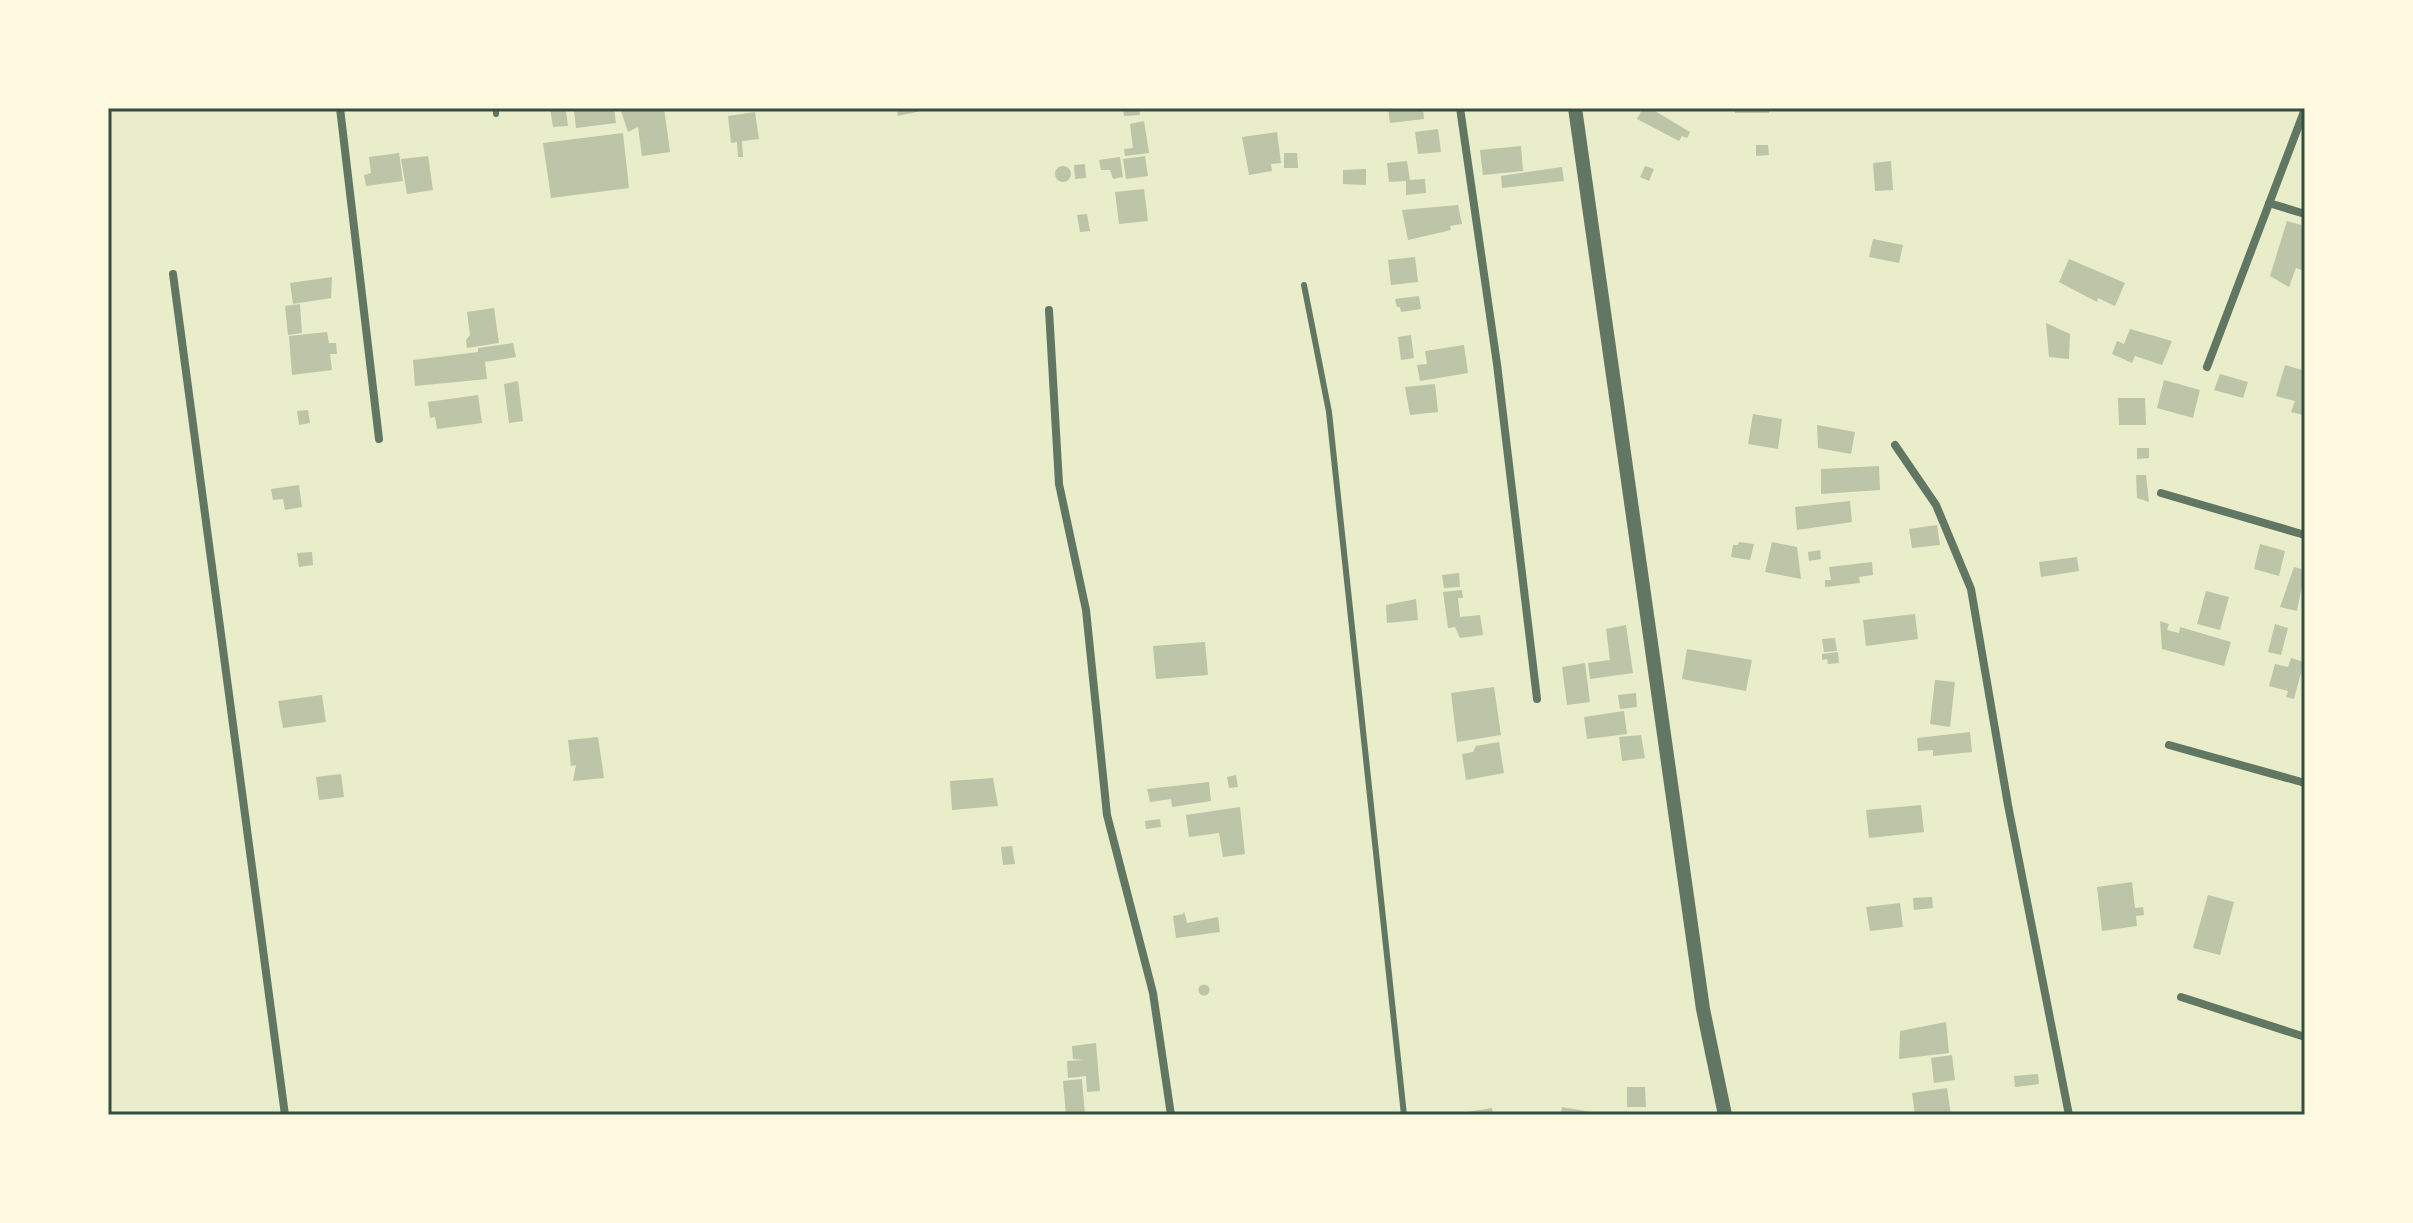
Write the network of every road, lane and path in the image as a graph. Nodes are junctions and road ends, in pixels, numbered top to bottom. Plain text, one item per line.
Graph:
1 (340, 108) edge
2 (1460, 108) edge
3 (1575, 108) edge
4 (2305, 109) edge
5 (2269, 203) junction
6 (2305, 214) edge
7 (173, 274) dead end
8 (1304, 285) dead end
9 (1049, 310) dead end
10 (2207, 367) dead end
11 (379, 439) dead end
12 (1895, 445) dead end
13 (2161, 493) dead end
14 (2305, 535) edge
15 (1537, 699) dead end
16 (2169, 745) dead end
17 (2305, 783) edge
18 (2181, 997) dead end
19 (2305, 1037) edge
20 (285, 1115) edge
21 (1171, 1115) edge
22 (1404, 1115) edge
23 (1725, 1115) edge
24 (2069, 1115) edge

1 - 11 street
2 - 15 street
3 - 23 street
4 - 5 street
5 - 6 street
5 - 10 street
7 - 20 street
8 - 22 lane
9 - 21 street
12 - 24 street
13 - 14 street
16 - 17 street
18 - 19 street

